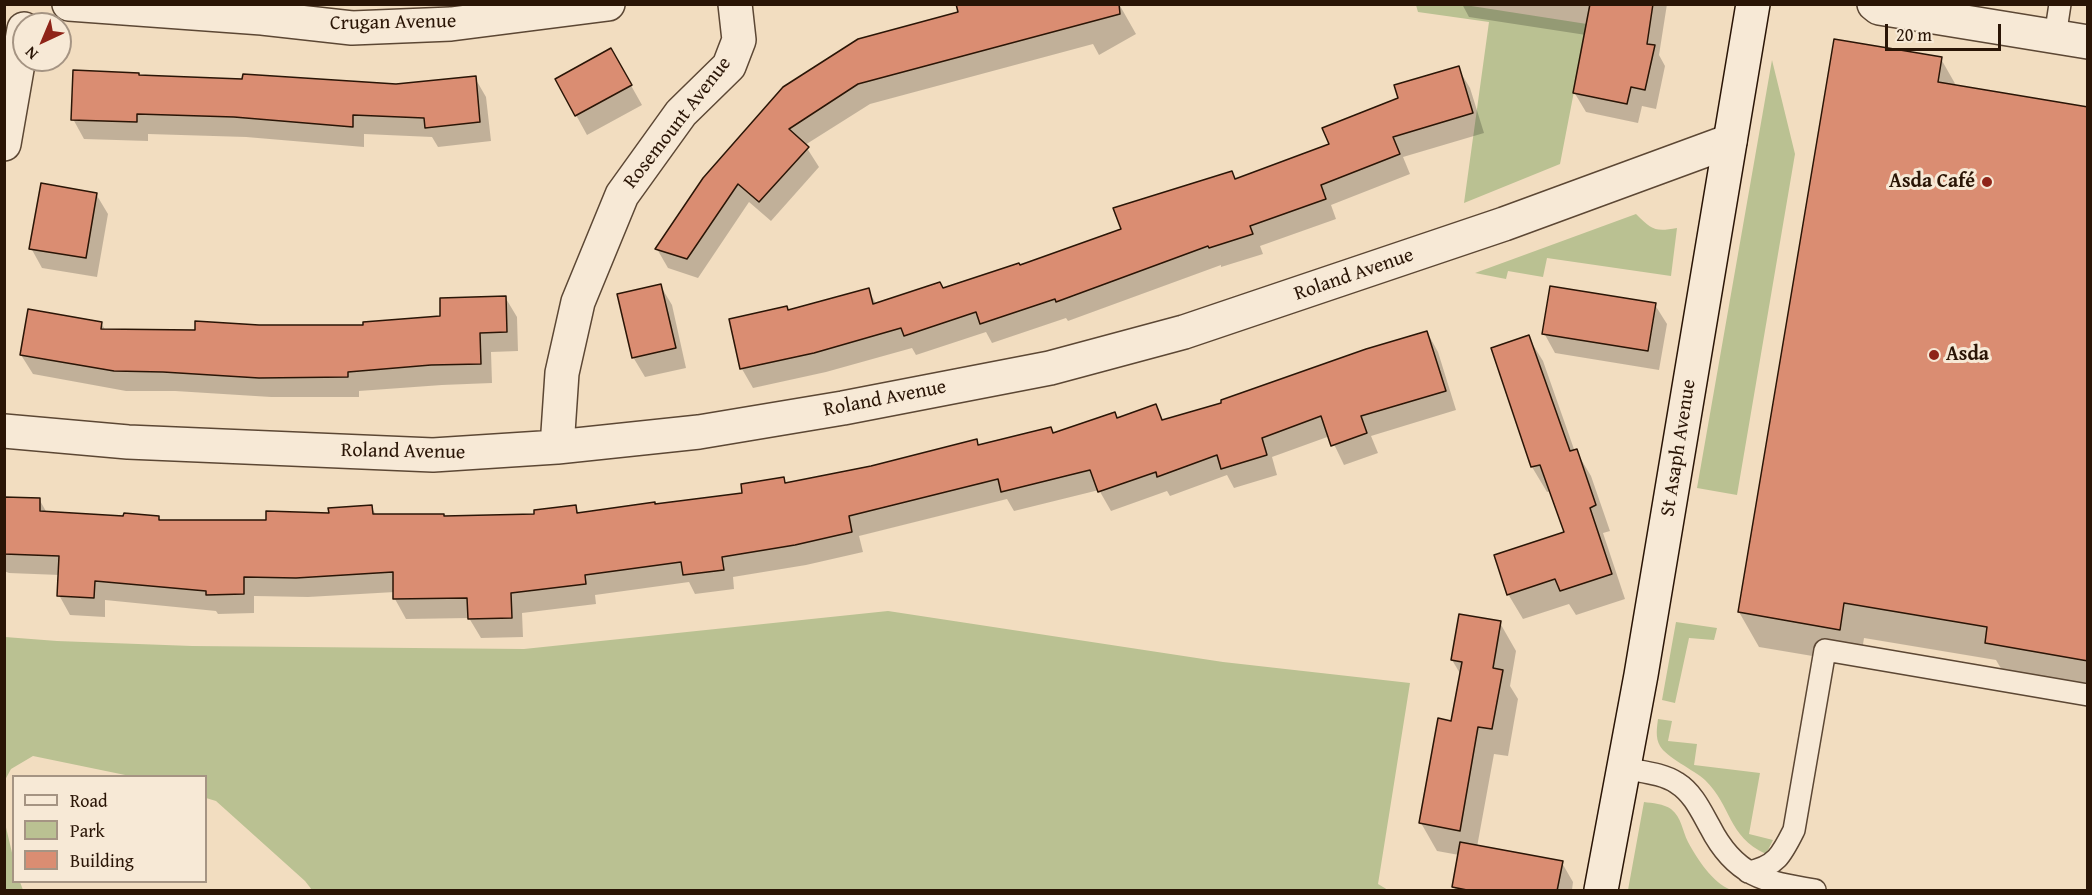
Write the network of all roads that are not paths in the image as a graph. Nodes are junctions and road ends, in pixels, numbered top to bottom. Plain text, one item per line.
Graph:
1 (69, 4) edge
2 (608, 4) edge
3 (735, 4) edge
4 (1753, 4) edge
5 (1874, 4) edge
6 (2060, 4) edge
7 (453, 14) edge
8 (2055, 37) junction
9 (2088, 42) edge
10 (17, 72) edge
11 (1730, 141) junction
12 (4, 144) edge
13 (4, 431) edge
14 (557, 447) junction
15 (2088, 695) edge
16 (1623, 768) junction
17 (1748, 872) junction
18 (1600, 891) edge
19 (1815, 891) edge

1 - 7 street, Crugan Avenue
2 - 7 street, Crugan Avenue
3 - 14 street, Rosemount Avenue
4 - 11 street, St Asaph Avenue
5 - 8 street
6 - 8 lane
8 - 9 street
10 - 12 street
11 - 14 street, Roland Avenue
11 - 16 street, St Asaph Avenue
13 - 14 street, Roland Avenue
15 - 17 lane
16 - 17 lane
16 - 18 street, St Asaph Avenue
17 - 19 lane

